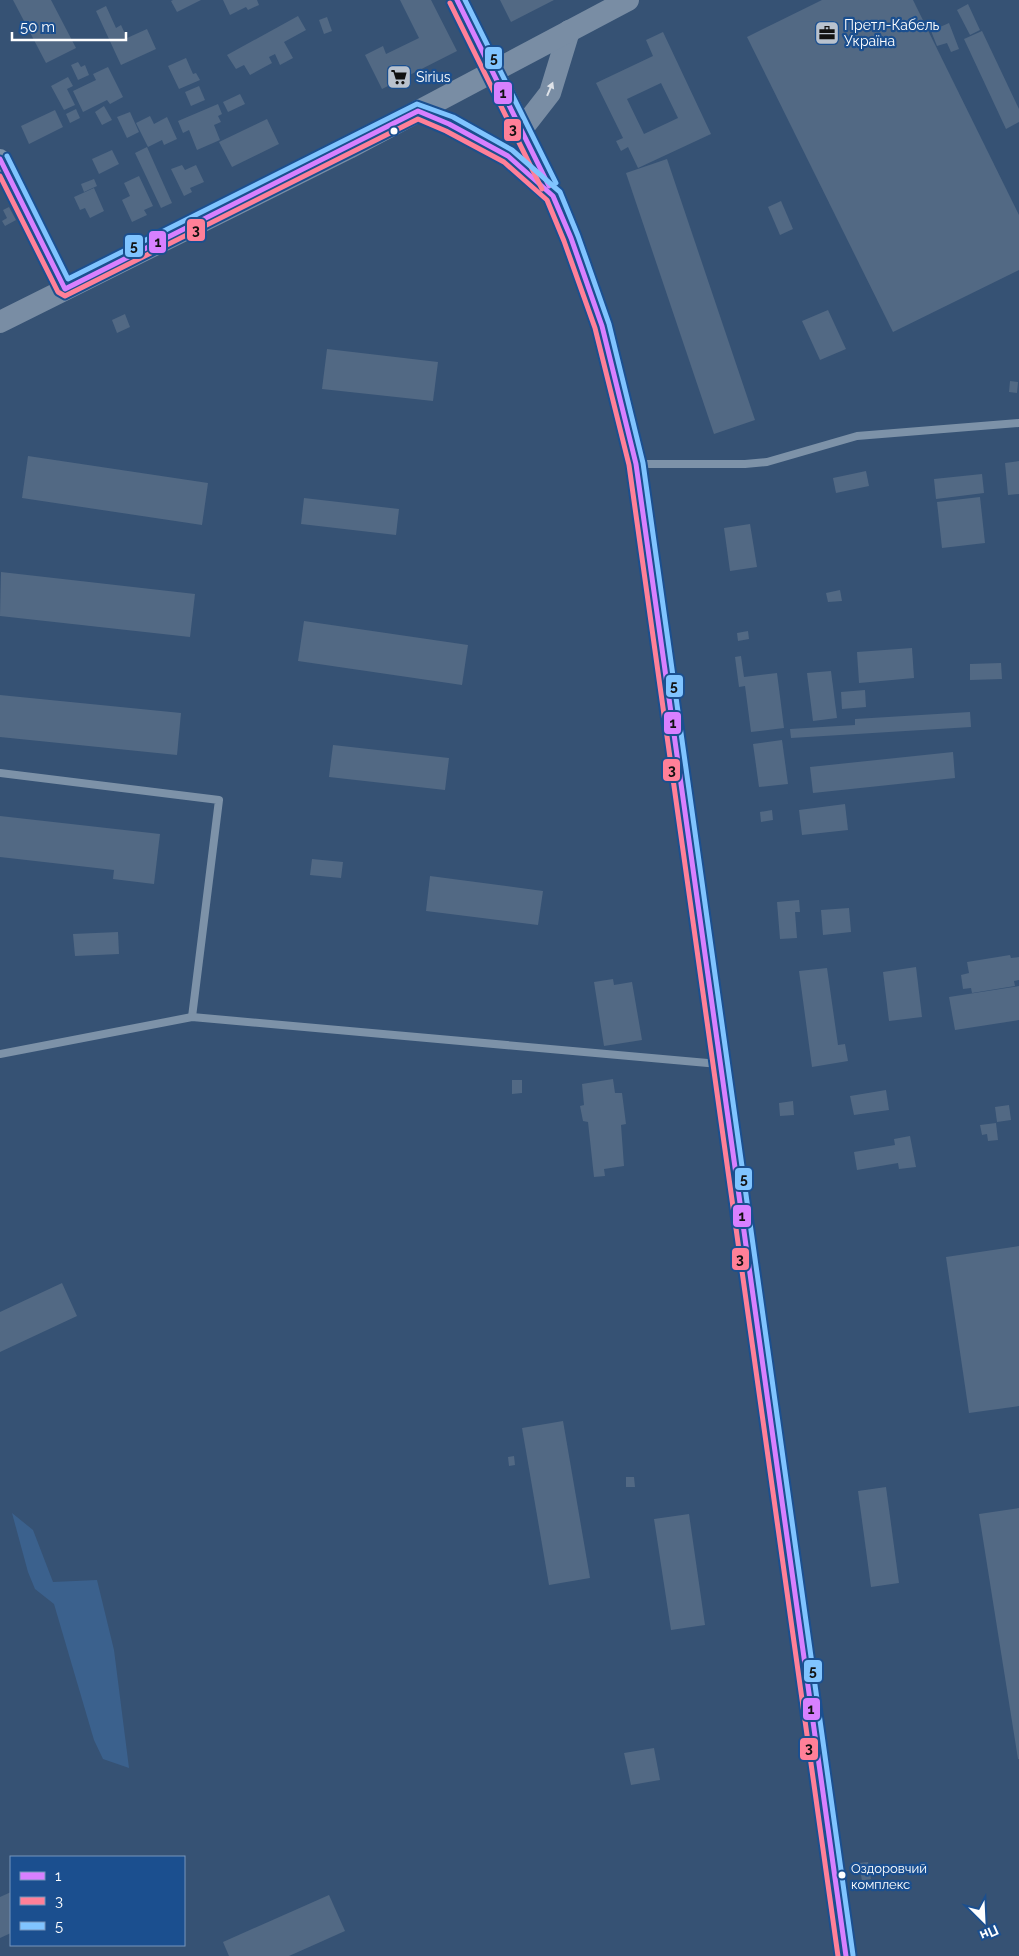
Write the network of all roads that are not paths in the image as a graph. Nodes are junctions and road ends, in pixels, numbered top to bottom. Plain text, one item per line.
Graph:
1 (457, 0) edge
2 (628, 0) edge
3 (569, 31) junction
4 (493, 71) junction
5 (418, 111) junction
6 (522, 129) junction
7 (0, 159) edge
8 (553, 196) junction
9 (64, 289) junction
10 (0, 322) edge
11 (1019, 423) edge
12 (636, 464) junction
13 (0, 773) edge
14 (192, 1017) junction
15 (0, 1054) edge
16 (719, 1064) junction
17 (846, 1956) edge

1 - 4 street
2 - 3 main road
3 - 4 main road
6 -> 3 main road
4 - 5 main road
4 - 6 street
5 - 8 main road
5 - 9 main road
6 - 8 street
7 - 9 street
8 - 12 street
9 - 10 main road
11 - 12 lane
12 - 16 street
13 - 14 lane
14 - 15 lane
14 - 16 lane
16 - 17 street

